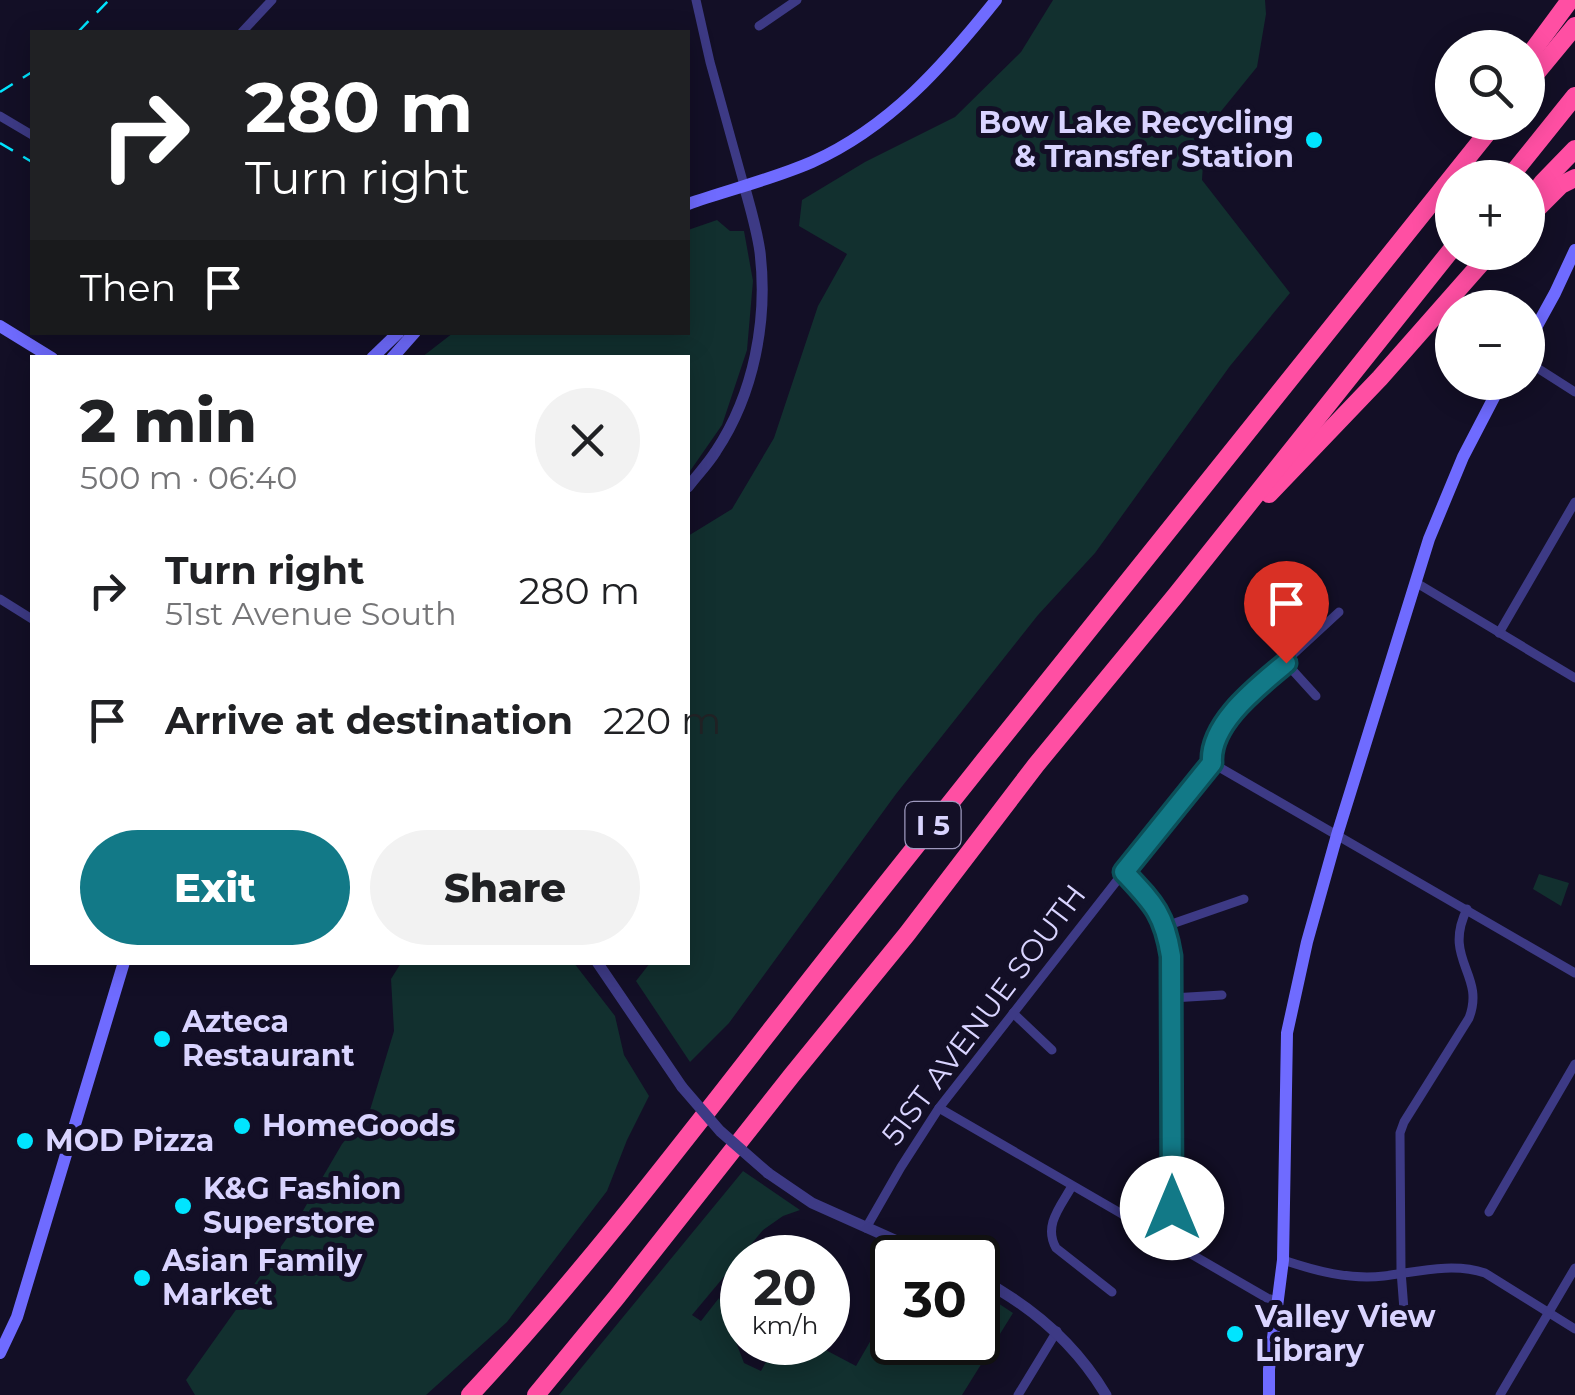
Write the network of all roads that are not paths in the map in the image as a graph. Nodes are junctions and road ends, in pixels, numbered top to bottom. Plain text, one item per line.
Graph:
1 (272, 0) edge
2 (696, 0) edge
3 (796, 0) edge
4 (996, 0) edge
5 (1570, 0) edge
6 (759, 26) dead end
7 (1575, 26) edge
8 (244, 30) edge
9 (1545, 34) edge
10 (1545, 63) edge
11 (1575, 96) edge
12 (0, 116) edge
13 (30, 134) edge
14 (1469, 140) edge
15 (1481, 140) edge
16 (1575, 149) edge
17 (1523, 160) edge
18 (1575, 178) edge
19 (1545, 180) edge
20 (744, 185) junction
21 (1545, 201) edge
22 (690, 203) edge
23 (1575, 250) edge
24 (1392, 251) junction
25 (1435, 270) edge
26 (1476, 270) edge
27 (1564, 272) junction
28 (1545, 296) edge
29 (1545, 311) edge
30 (0, 326) edge
31 (396, 335) edge
32 (412, 335) edge
33 (47, 355) edge
34 (375, 355) edge
35 (395, 355) edge
36 (1545, 373) edge
37 (1575, 392) edge
38 (1493, 400) edge
39 (690, 484) edge
40 (1575, 502) edge
41 (1209, 554) junction
42 (1415, 582) junction
43 (0, 599) edge
44 (1339, 612) dead end
45 (30, 618) edge
46 (1499, 632) junction
47 (1286, 663) junction
48 (1575, 678) edge
49 (1316, 696) dead end
50 (1212, 763) junction
51 (1336, 834) junction
52 (1124, 872) junction
53 (1244, 899) dead end
54 (1466, 909) junction
55 (1166, 926) junction
56 (123, 965) edge
57 (598, 965) edge
58 (1575, 974) edge
59 (1222, 995) dead end
60 (1172, 998) junction
61 (1013, 1013) junction
62 (1052, 1050) dead end
63 (1575, 1064) edge
64 (939, 1108) junction
65 (1072, 1186) junction
66 (1489, 1212) dead end
67 (866, 1228) junction
68 (882, 1235) edge
69 (1172, 1242) junction
70 (1283, 1260) junction
71 (1575, 1268) edge
72 (1402, 1271) junction
73 (1000, 1290) edge
74 (1112, 1292) dead end
75 (1278, 1300) junction
76 (1550, 1313) junction
77 (1405, 1323) dead end
78 (1575, 1329) edge
79 (1057, 1332) junction
80 (0, 1353) edge
81 (1270, 1368) junction
82 (470, 1395) edge
83 (536, 1395) edge
84 (1018, 1395) edge
85 (1106, 1395) edge
86 (1261, 1395) edge
87 (1269, 1395) edge
88 (1500, 1395) edge

1 - 8 street
2 - 20 street
3 - 6 street
4 - 20 main road
5 - 9 highway
7 - 10 highway
11 - 17 highway
12 - 13 street
14 - 24 highway
15 - 24 highway, I 5
16 - 19 highway
18 - 21 highway
20 - 22 main road
20 - 39 street
23 - 27 main road
24 - 82 highway, I 5
25 - 41 highway, I 5
26 - 41 highway
27 - 28 main road
27 - 29 main road
30 - 33 main road
31 - 34 main road
32 - 35 main road
36 - 37 street
38 - 42 main road
40 - 46 street
41 - 83 highway, I 5
42 - 46 street
42 - 51 main road
43 - 45 street
44 - 47 street, 51ST AVENUE SOUTH
46 - 48 street
47 - 49 street
47 - 50 street, 51ST AVENUE SOUTH
50 - 51 street
50 - 52 street, 51ST AVENUE SOUTH
51 - 54 street
51 - 70 main road
52 - 55 street
52 - 61 street, 51ST AVENUE SOUTH
53 - 55 street
54 - 58 street
54 - 72 street
55 - 60 street
56 - 80 main road
57 - 67 street, bridge
59 - 60 street
60 - 69 street
61 - 62 street
61 - 64 street, 51ST AVENUE SOUTH
63 - 66 street
64 - 65 street
64 - 67 street, 51ST AVENUE SOUTH
65 - 69 street
65 - 74 street
67 - 68 street
69 - 75 street
70 - 72 street
70 - 75 main road
71 - 76 street
72 - 76 street
72 - 77 street
73 - 79 street
75 - 81 main road
76 - 78 street
76 - 88 street
79 - 84 street
79 - 85 street
81 - 86 main road
81 - 87 main road

